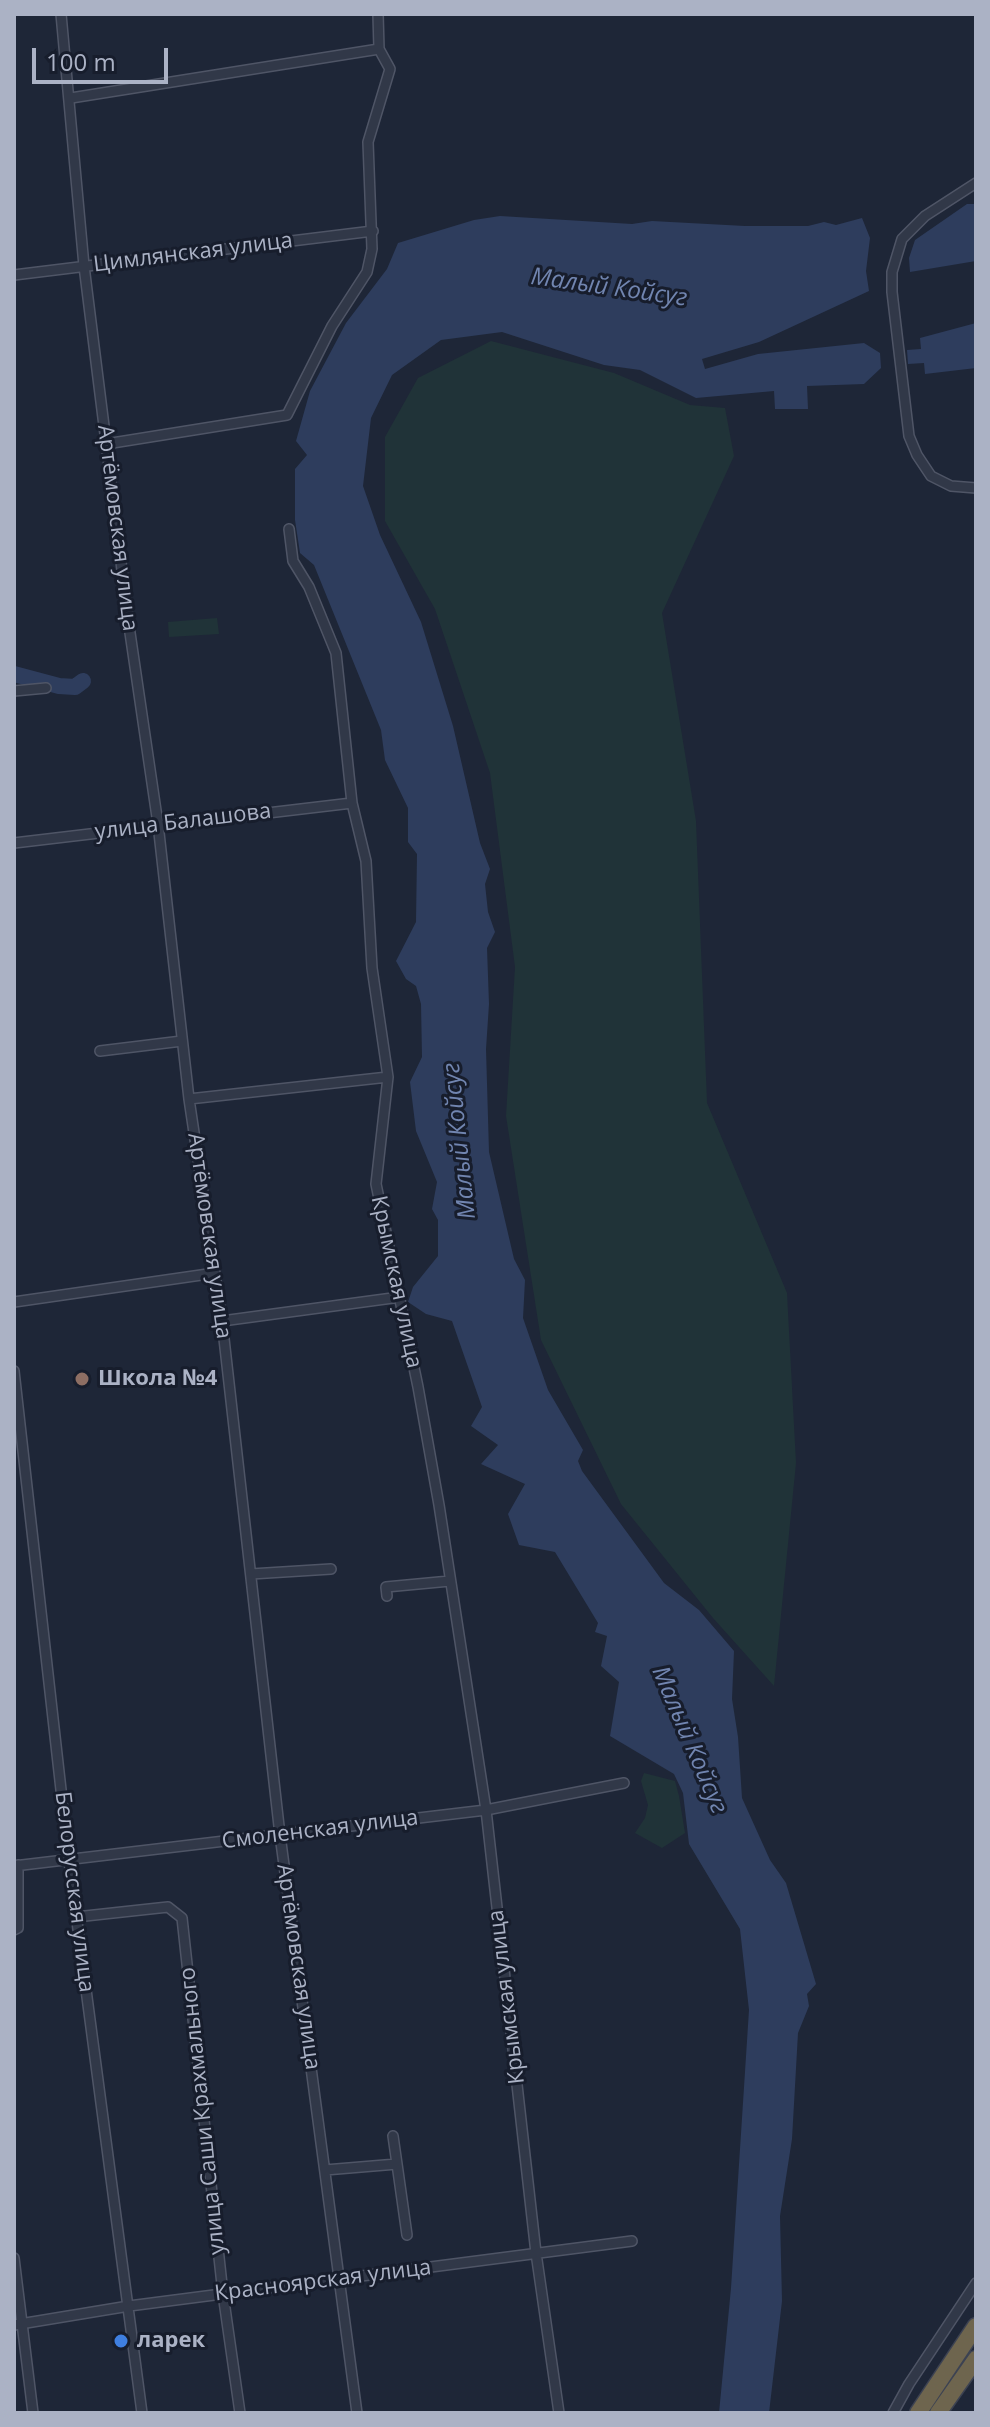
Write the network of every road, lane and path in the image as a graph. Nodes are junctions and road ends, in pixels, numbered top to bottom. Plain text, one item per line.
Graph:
1 (61, 14) edge
2 (378, 14) edge
3 (379, 49) junction
4 (71, 98) junction
5 (976, 183) edge
6 (373, 231) junction
7 (84, 266) junction
8 (14, 275) edge
9 (106, 444) junction
10 (976, 488) edge
11 (289, 529) dead end
12 (46, 688) dead end
13 (14, 691) edge
14 (352, 803) junction
15 (158, 824) junction
16 (14, 843) edge
17 (182, 1041) junction
18 (100, 1051) dead end
19 (388, 1077) junction
20 (189, 1099) junction
21 (215, 1273) junction
22 (400, 1297) junction
23 (14, 1302) edge
24 (222, 1321) junction
25 (14, 1371) edge
26 (331, 1569) dead end
27 (251, 1574) junction
28 (450, 1581) junction
29 (387, 1596) dead end
30 (624, 1783) dead end
31 (486, 1810) junction
32 (280, 1835) junction
33 (69, 1861) junction
34 (16, 1866) edge
35 (76, 1917) junction
36 (14, 1930) edge
37 (393, 2136) dead end
38 (397, 2164) junction
39 (325, 2170) junction
40 (407, 2235) dead end
41 (632, 2241) dead end
42 (536, 2253) junction
43 (14, 2258) edge
44 (340, 2279) junction
45 (976, 2283) edge
46 (223, 2294) junction
47 (129, 2306) junction
48 (18, 2324) edge
49 (976, 2326) edge
50 (976, 2359) edge
51 (33, 2413) edge
52 (142, 2413) edge
53 (240, 2413) edge
54 (357, 2413) edge
55 (559, 2413) edge
56 (893, 2413) edge
57 (918, 2413) edge
58 (938, 2413) edge

1 - 4 street, Артёмовская улица
2 - 3 street
3 - 4 street
3 - 6 street
4 - 7 street, Артёмовская улица
5 - 10 street
6 - 7 street, Цимлянская улица
6 - 9 street
7 - 8 street, Цимлянская улица
7 - 9 street, Артёмовская улица
9 - 15 street, Артёмовская улица
11 - 14 street, Крымская улица
12 - 13 street
14 - 15 street, улица Балашова
14 - 19 street, Крымская улица
15 - 16 street, улица Балашова
15 - 17 street, Артёмовская улица
17 - 18 street
17 - 20 street, Артёмовская улица
19 - 20 street
19 - 22 street, Крымская улица
20 - 21 street, Артёмовская улица
21 - 23 street
21 - 24 street, Артёмовская улица
22 - 24 street
22 - 28 street, Крымская улица
24 - 27 street, Артёмовская улица
25 - 33 street, Белорусская улица
26 - 27 street
27 - 32 street, Артёмовская улица
28 - 29 street
28 - 31 street, Крымская улица
30 - 31 street, Смоленская улица
31 - 32 street, Смоленская улица
31 - 42 street, Крымская улица
32 - 33 street, Смоленская улица
32 - 39 street, Артёмовская улица
33 - 34 street, Смоленская улица
33 - 35 street, Белорусская улица
34 - 36 street
35 - 46 street, улица Саши Крахмального
35 - 47 street, Белорусская улица
37 - 38 street
38 - 39 street
38 - 40 street
39 - 44 street, Артёмовская улица
41 - 42 street, Красноярская улица
42 - 44 street, Красноярская улица
42 - 55 street, Крымская улица
43 - 48 street
44 - 46 street, Красноярская улица
44 - 54 street, Артёмовская улица
45 - 56 street
46 - 47 street, Красноярская улица
46 - 53 street, улица Саши Крахмального
47 - 48 street, Красноярская улица
47 - 52 street, Белорусская улица
48 - 51 street
49 - 57 highway
50 - 58 highway

